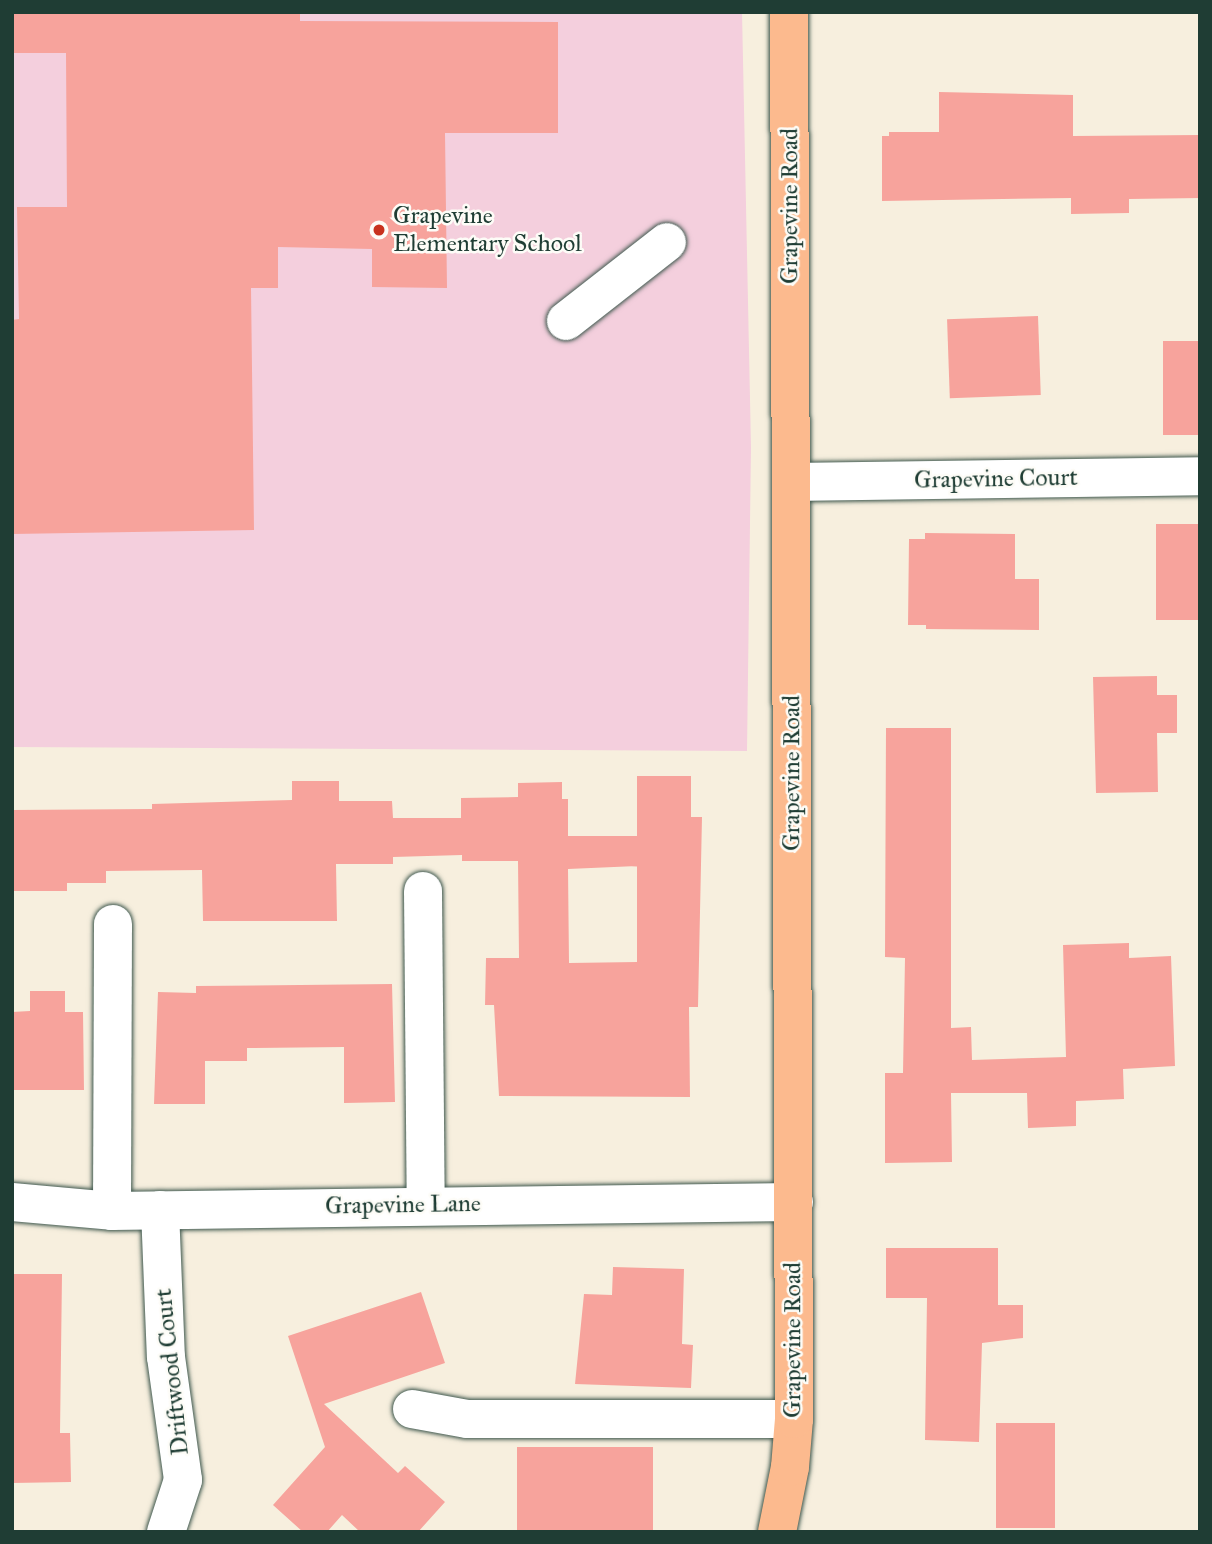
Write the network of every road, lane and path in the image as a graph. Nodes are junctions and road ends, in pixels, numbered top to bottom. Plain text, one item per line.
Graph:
1 (789, 12) edge
2 (667, 242) dead end
3 (566, 321) dead end
4 (1200, 477) edge
5 (792, 481) junction
6 (423, 891) dead end
7 (113, 923) dead end
8 (12, 1202) edge
9 (794, 1202) junction
10 (426, 1204) junction
11 (160, 1210) junction
12 (112, 1212) junction
13 (412, 1409) dead end
14 (794, 1419) junction
15 (166, 1532) edge
16 (777, 1532) edge

1 - 5 main road, Grapevine Road
2 - 3 street
4 - 5 street, Grapevine Court
5 - 9 main road, Grapevine Road
6 - 10 street
7 - 12 street
8 - 12 street, Grapevine Lane
9 - 10 street, Grapevine Lane
9 - 14 main road, Grapevine Road
10 - 11 street, Grapevine Lane
11 - 12 street, Grapevine Lane
11 - 15 street, Driftwood Court
13 - 14 street
14 - 16 main road, Grapevine Road

